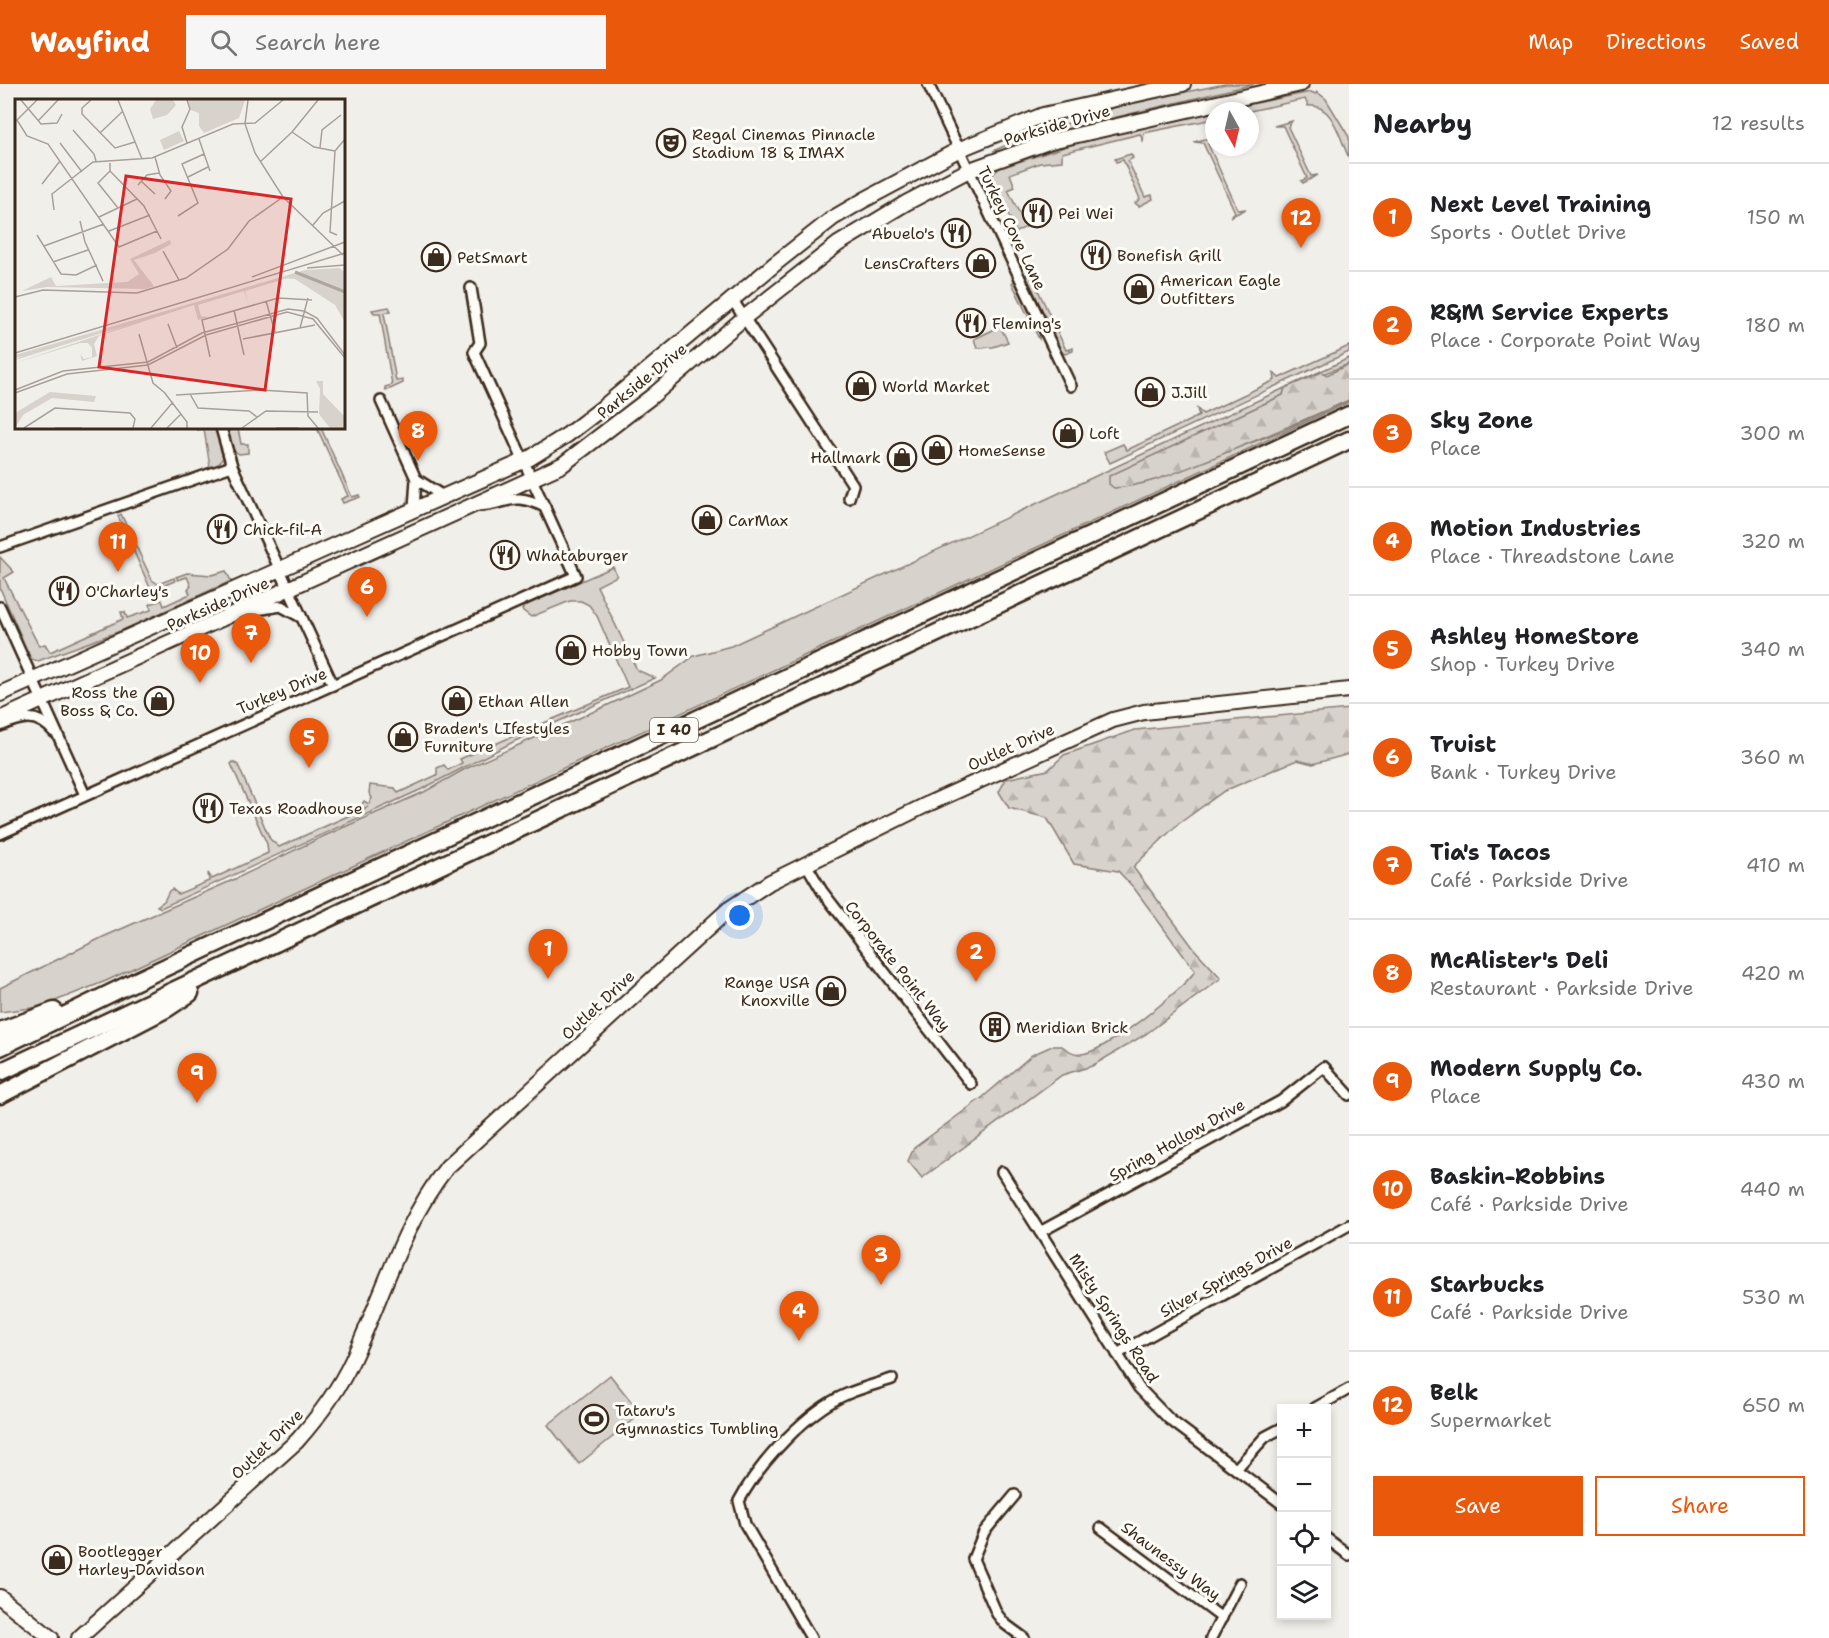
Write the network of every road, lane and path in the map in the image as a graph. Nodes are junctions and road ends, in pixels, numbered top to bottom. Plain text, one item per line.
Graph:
1 (928, 84) edge
2 (1184, 84) edge
3 (1301, 84) edge
4 (958, 150) junction
5 (967, 171) junction
6 (471, 288) dead end
7 (732, 299) junction
8 (745, 316) junction
9 (1071, 386) dead end
10 (381, 401) dead end
11 (1349, 415) edge
12 (221, 429) edge
13 (1349, 441) edge
14 (525, 460) junction
15 (232, 466) junction
16 (416, 479) junction
17 (533, 480) junction
18 (443, 496) junction
19 (849, 498) dead end
20 (475, 506) junction
21 (545, 507) junction
22 (414, 508) junction
23 (0, 547) edge
24 (280, 569) junction
25 (289, 590) junction
26 (0, 607) edge
27 (236, 614) junction
28 (302, 618) junction
29 (31, 680) junction
30 (333, 685) junction
31 (1349, 690) edge
32 (0, 694) edge
33 (41, 700) junction
34 (0, 719) edge
35 (0, 726) edge
36 (59, 738) junction
37 (85, 795) junction
38 (0, 834) edge
39 (806, 864) junction
40 (238, 961) junction
41 (136, 981) junction
42 (0, 1031) edge
43 (0, 1047) edge
44 (0, 1072) edge
45 (970, 1084) dead end
46 (0, 1095) edge
47 (1349, 1095) edge
48 (1002, 1172) dead end
49 (1349, 1225) edge
50 (1040, 1232) junction
51 (1117, 1354) junction
52 (892, 1379) dead end
53 (1349, 1389) edge
54 (1322, 1404) edge
55 (1277, 1430) edge
56 (1236, 1469) junction
57 (1015, 1495) dead end
58 (1277, 1501) edge
59 (1101, 1528) dead end
60 (1331, 1542) edge
61 (1349, 1555) edge
62 (1240, 1583) dead end
63 (0, 1597) edge
64 (1222, 1618) junction
65 (51, 1638) edge
66 (79, 1638) edge
67 (811, 1638) edge
68 (1024, 1638) edge
69 (1211, 1638) edge

1 - 4 street, Turkey Cove Lane
2 - 4 street, Parkside Drive
3 - 5 street, Parkside Drive
4 - 5 street, Turkey Cove Lane
4 - 7 street, Parkside Drive
5 - 8 street, Parkside Drive
5 - 9 street, Turkey Cove Lane
6 - 14 street
7 - 8 street
7 - 14 street, Parkside Drive
8 - 17 street, Parkside Drive
8 - 19 street
10 - 16 street
11 - 41 highway, I 40
12 - 15 street
13 - 40 highway, I 40
14 - 17 street
14 - 18 street, Parkside Drive
15 - 23 street
15 - 24 street
16 - 18 street
16 - 22 street
17 - 20 street, Parkside Drive
17 - 21 street
18 - 22 street, Parkside Drive
20 - 21 street
20 - 25 street, Parkside Drive
21 - 30 street, Turkey Drive
22 - 24 street, Parkside Drive
24 - 25 street
24 - 29 street, Parkside Drive
25 - 27 street, Parkside Drive
25 - 28 street
26 - 29 street
27 - 28 street
27 - 33 street, Parkside Drive
28 - 30 street
29 - 32 street, Parkside Drive
29 - 33 street
30 - 37 street, Turkey Drive
31 - 39 street, Outlet Drive
33 - 34 street, Parkside Drive
33 - 36 street
35 - 36 street
36 - 37 street
37 - 38 street, Turkey Drive
39 - 45 street, Corporate Point Way
39 - 66 street, Outlet Drive
40 - 44 highway, I 40
40 - 46 highway
41 - 42 highway
41 - 43 highway, I 40
47 - 50 street, Spring Hollow Drive
48 - 50 street, Misty Springs Road
49 - 51 street, Silver Springs Drive
50 - 51 street, Misty Springs Road
51 - 56 street, Misty Springs Road
52 - 67 street
53 - 54 street
55 - 56 street
56 - 58 street, Misty Springs Road
57 - 68 street
59 - 64 street, Shaunessy Way
60 - 61 street
62 - 64 street
63 - 65 street
64 - 69 street

